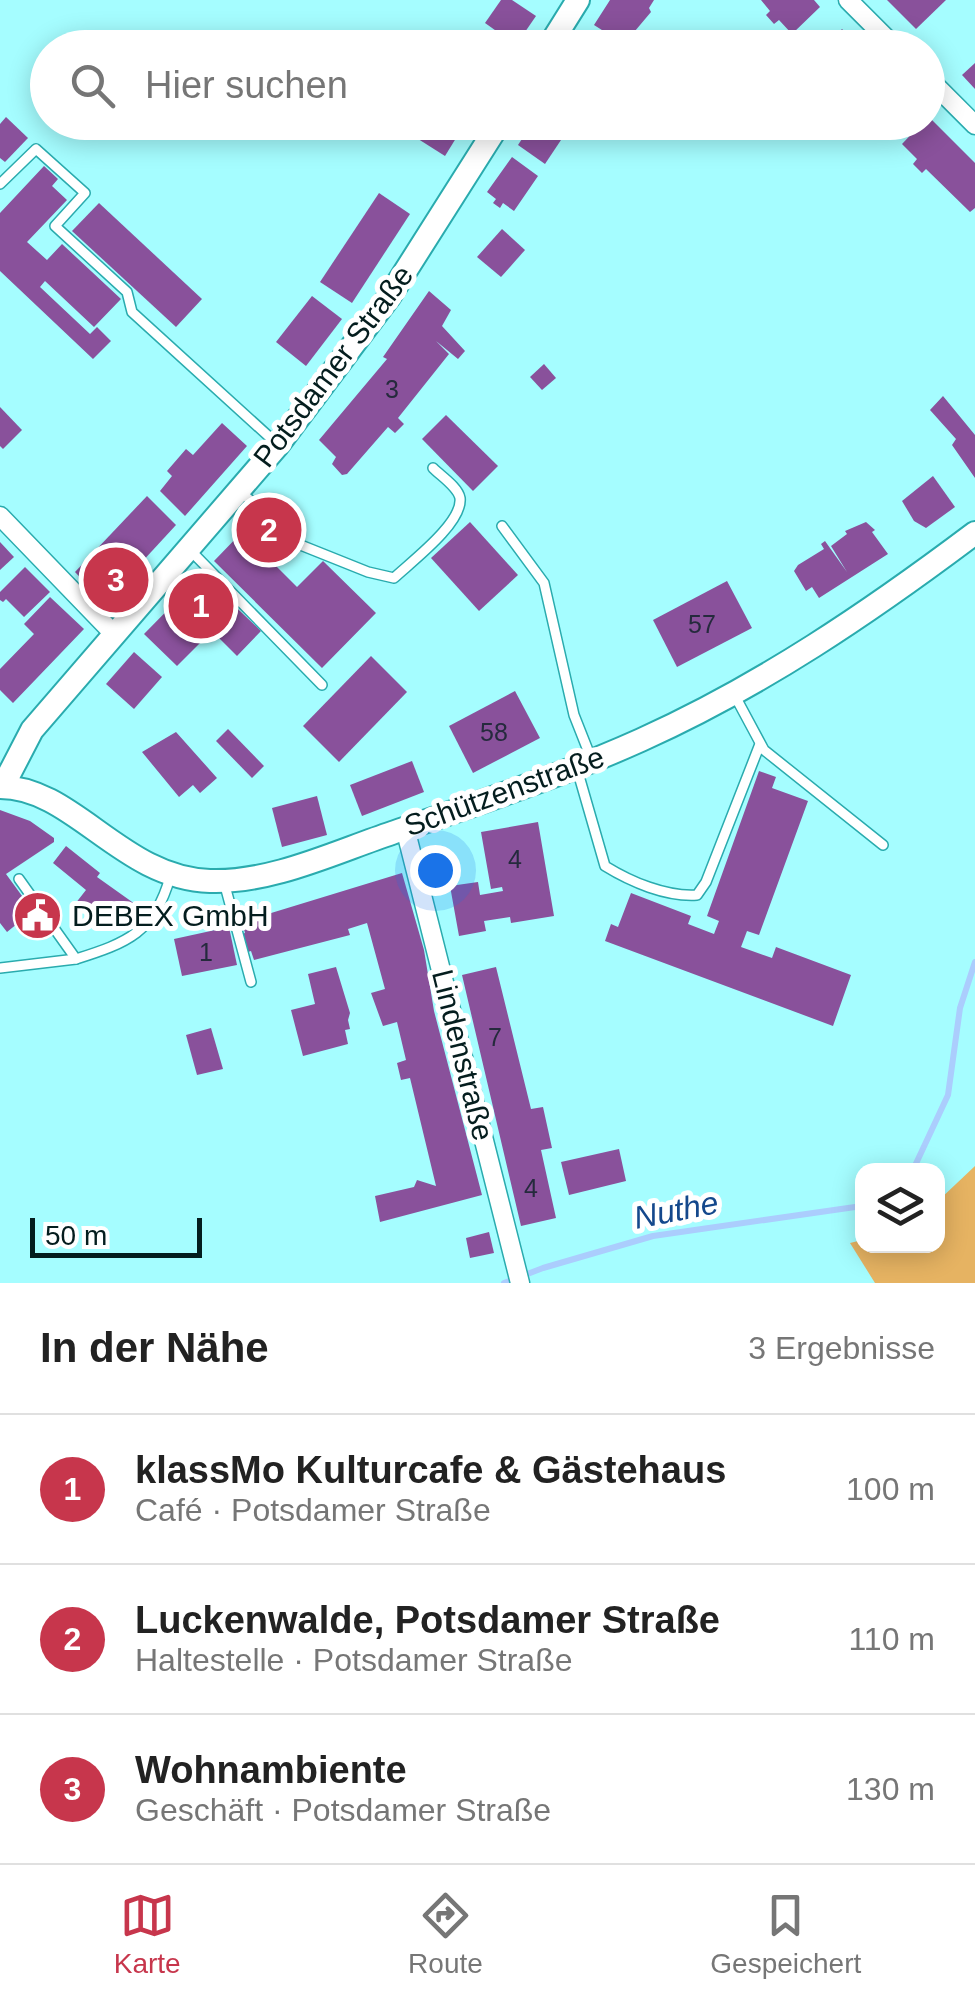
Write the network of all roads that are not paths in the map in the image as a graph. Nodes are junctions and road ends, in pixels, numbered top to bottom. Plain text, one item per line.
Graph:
1 (578, 0) edge
2 (848, 0) edge
3 (559, 30) edge
4 (878, 30) edge
5 (945, 95) edge
6 (975, 125) edge
7 (489, 140) edge
8 (0, 184) edge
9 (278, 445) junction
10 (433, 468) dead end
11 (239, 490) junction
12 (0, 516) edge
13 (502, 526) dead end
14 (975, 533) edge
15 (188, 548) junction
16 (114, 634) junction
17 (322, 684) dead end
18 (734, 693) junction
19 (760, 744) junction
20 (584, 763) junction
21 (2, 786) edge
22 (405, 828) junction
23 (884, 846) dead end
24 (170, 874) junction
25 (19, 879) dead end
26 (224, 880) junction
27 (76, 959) junction
28 (0, 968) edge
29 (251, 982) dead end
30 (520, 1283) edge

1 - 3 street
2 - 4 street
5 - 6 street
7 - 9 street, Potsdamer Straße
8 - 9 lane
9 - 11 street, Potsdamer Straße
10 - 11 lane
11 - 15 street, Potsdamer Straße
12 - 16 street
13 - 20 lane
14 - 18 street, Schützenstraße
15 - 16 street, Potsdamer Straße
15 - 17 lane
16 - 21 street, Potsdamer Straße
18 - 19 lane
18 - 20 street, Schützenstraße
19 - 20 lane
19 - 23 lane
20 - 22 street, Schützenstraße
21 - 24 street, Schützenstraße
22 - 26 street, Schützenstraße
22 - 30 street, Lindenstraße
24 - 26 street, Schützenstraße
24 - 27 lane
25 - 27 lane
26 - 29 lane
27 - 28 lane

